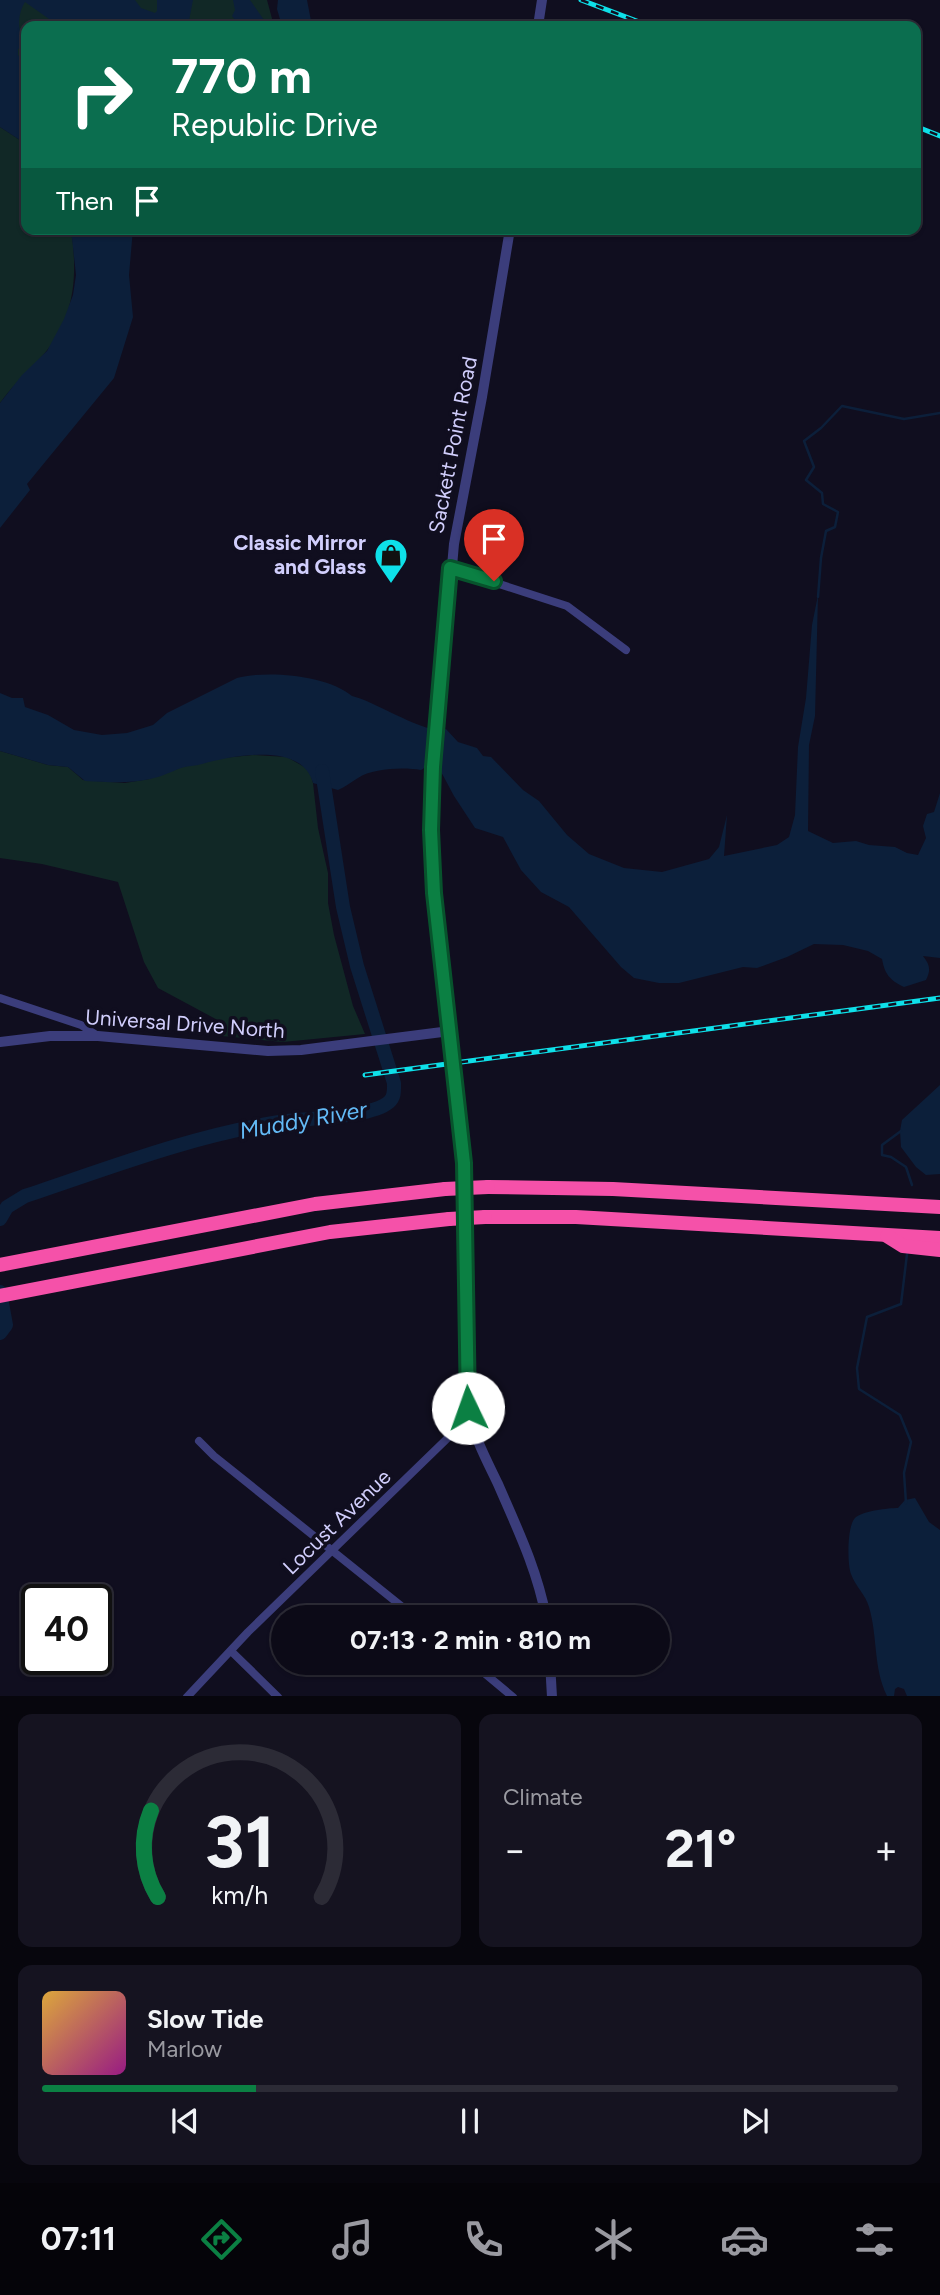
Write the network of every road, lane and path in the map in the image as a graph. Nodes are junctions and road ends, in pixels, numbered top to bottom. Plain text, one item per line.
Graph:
1 (542, 0) edge
2 (539, 21) edge
3 (509, 235) edge
4 (450, 568) junction
5 (626, 650) dead end
6 (0, 998) edge
7 (450, 1031) junction
8 (98, 1036) junction
9 (0, 1042) edge
10 (940, 1207) edge
11 (886, 1235) junction
12 (940, 1238) edge
13 (940, 1250) edge
14 (5, 1264) edge
15 (0, 1296) edge
16 (471, 1423) junction
17 (199, 1441) dead end
18 (332, 1551) junction
19 (400, 1605) edge
20 (543, 1605) edge
21 (231, 1651) junction
22 (487, 1675) edge
23 (551, 1675) edge
24 (187, 1696) edge
25 (278, 1696) edge
26 (513, 1696) edge
27 (552, 1696) edge

1 - 2 street
3 - 4 street, Sackett Point Road
4 - 5 street
4 - 7 street, Sackett Point Road
6 - 8 street
7 - 8 street, Universal Drive North
7 - 16 street, Sackett Point Road
8 - 9 street, Universal Drive North
10 - 14 highway, bridge
11 - 12 highway
11 - 13 highway
11 - 15 highway, bridge
16 - 18 street, Locust Avenue
16 - 20 street, Sackett Point Road
17 - 18 street
18 - 19 street
18 - 21 street, Locust Avenue
21 - 24 street, Locust Avenue
21 - 25 street
22 - 26 street
23 - 27 street

